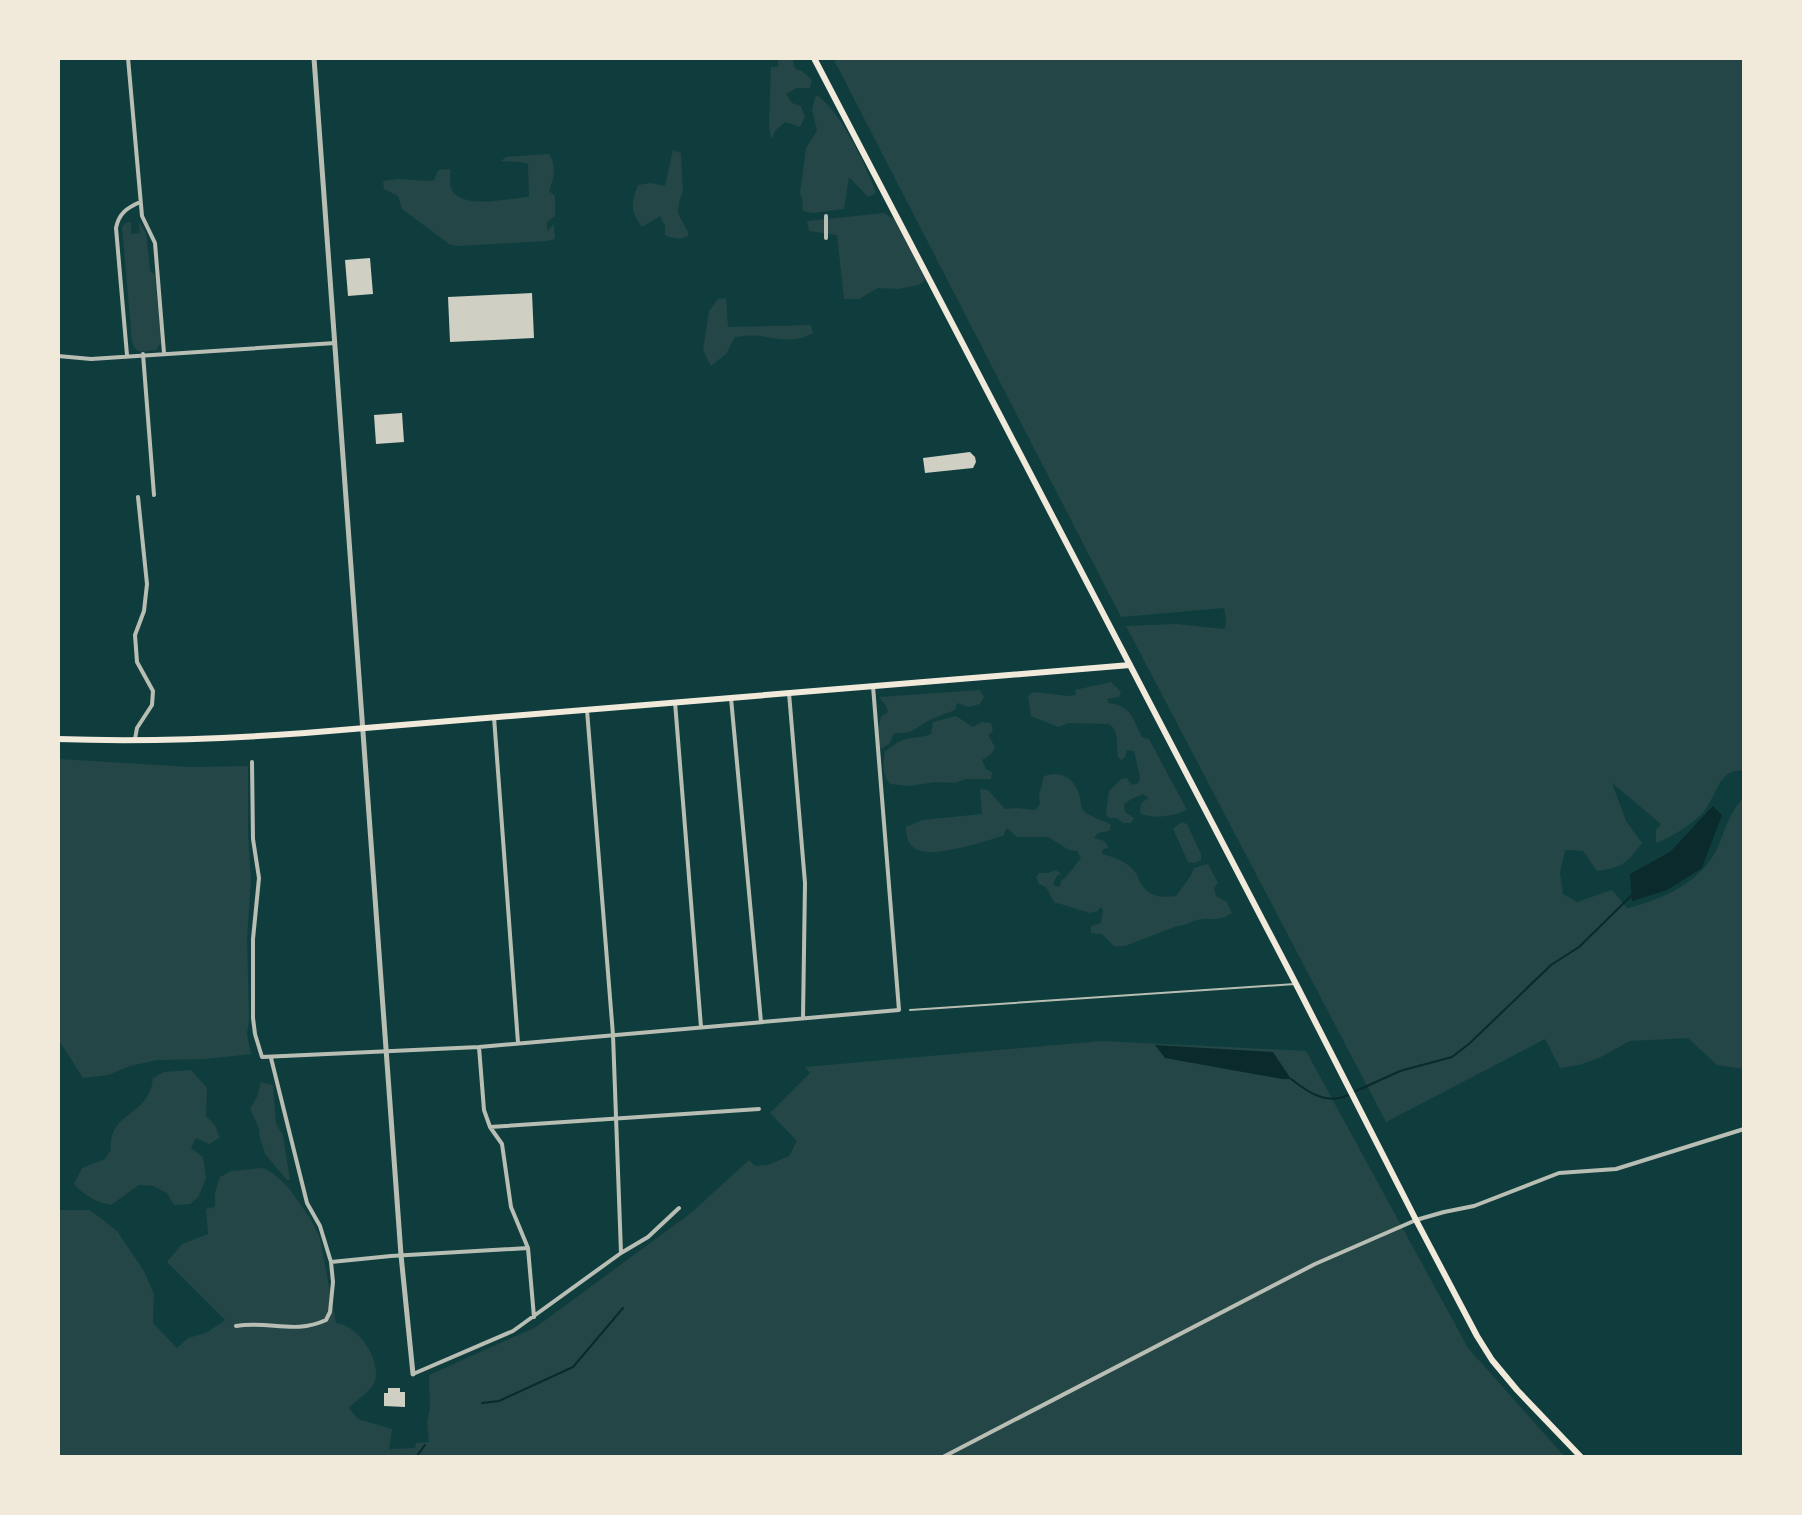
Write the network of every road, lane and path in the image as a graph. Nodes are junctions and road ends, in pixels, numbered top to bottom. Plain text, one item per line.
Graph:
1 (128, 58) edge
2 (314, 58) edge
3 (814, 58) edge
4 (141, 201) junction
5 (826, 216) dead end
6 (826, 238) dead end
7 (335, 343) junction
8 (164, 353) junction
9 (143, 354) junction
10 (127, 355) junction
11 (58, 356) edge
12 (154, 495) dead end
13 (138, 497) dead end
14 (1130, 665) junction
15 (873, 686) junction
16 (789, 693) junction
17 (731, 698) junction
18 (675, 702) junction
19 (587, 710) junction
20 (494, 717) junction
21 (363, 728) junction
22 (58, 739) edge
23 (134, 741) junction
24 (252, 762) dead end
25 (1296, 984) junction
26 (910, 1010) dead end
27 (803, 1018) junction
28 (761, 1022) junction
29 (701, 1028) junction
30 (613, 1035) junction
31 (518, 1043) junction
32 (479, 1047) junction
33 (385, 1052) junction
34 (271, 1058) junction
35 (759, 1109) dead end
36 (617, 1119) junction
37 (490, 1127) junction
38 (1744, 1129) edge
39 (679, 1208) dead end
40 (1416, 1220) junction
41 (528, 1248) junction
42 (621, 1253) junction
43 (401, 1255) junction
44 (331, 1262) junction
45 (534, 1317) junction
46 (236, 1326) dead end
47 (413, 1374) joint
48 (943, 1457) edge
49 (1581, 1457) edge

1 - 4 street
2 - 7 street
3 - 14 main road
4 - 8 street
4 - 10 street
5 - 6 street
7 - 8 street
7 - 21 street
8 - 9 street
9 - 10 street
9 - 12 street
10 - 11 street
13 - 23 street
14 - 15 main road
14 - 25 main road
15 - 16 main road
15 - 27 street
16 - 17 main road
16 - 27 street
17 - 18 main road
17 - 28 street
18 - 19 main road
18 - 29 street
19 - 20 main road
19 - 30 street
20 - 21 main road
20 - 31 street
21 - 23 main road
21 - 33 street
22 - 23 main road
24 - 34 street
25 - 26 lane
25 - 40 main road
27 - 28 street
28 - 29 street
29 - 30 street
30 - 31 street
30 - 36 street
31 - 32 street
32 - 33 street
32 - 37 street
33 - 34 street
33 - 43 street
34 - 44 street
35 - 36 street
36 - 37 street
36 - 42 street
37 - 41 street
38 - 40 street
39 - 42 street
40 - 48 street
40 - 49 main road
41 - 43 street
41 - 45 street
42 - 45 street
43 - 44 street
43 - 47 street
44 - 46 street
45 - 47 street

